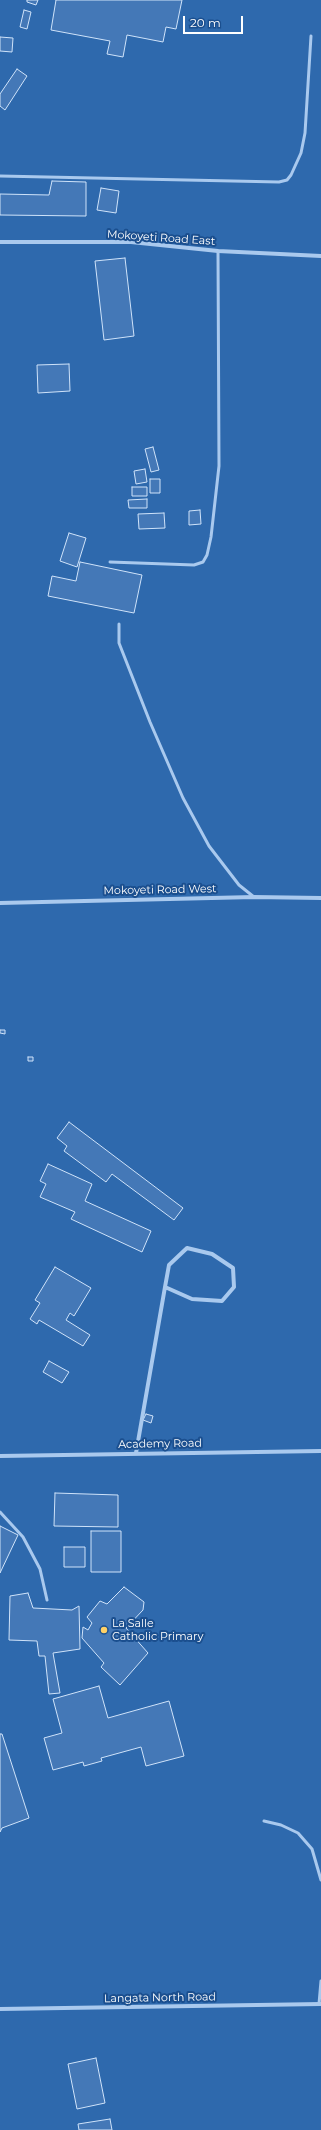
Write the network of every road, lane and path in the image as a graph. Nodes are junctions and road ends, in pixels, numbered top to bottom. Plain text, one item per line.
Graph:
1 (311, 36) dead end
2 (0, 176) edge
3 (0, 242) edge
4 (218, 251) junction
5 (321, 256) edge
6 (110, 562) dead end
7 (119, 624) dead end
8 (254, 897) junction
9 (321, 898) edge
10 (0, 903) edge
11 (165, 1286) junction
12 (321, 1451) edge
13 (136, 1454) junction
14 (0, 1456) edge
15 (0, 1512) edge
16 (47, 1600) dead end
17 (264, 1821) dead end
18 (321, 1880) edge
19 (321, 1981) edge
20 (320, 2004) edge
21 (0, 2009) edge

1 - 2 lane
3 - 4 street, Mokoyeti Road East
4 - 5 street, Mokoyeti Road East
4 - 6 lane
7 - 8 lane
8 - 9 street, Mokoyeti Road West
8 - 10 street, Mokoyeti Road West
11 - 11 street
11 - 13 street
12 - 13 street, Academy Road
13 - 14 street, Academy Road
15 - 16 lane
17 - 18 lane
19 - 20 lane
20 - 21 street, Langata North Road

